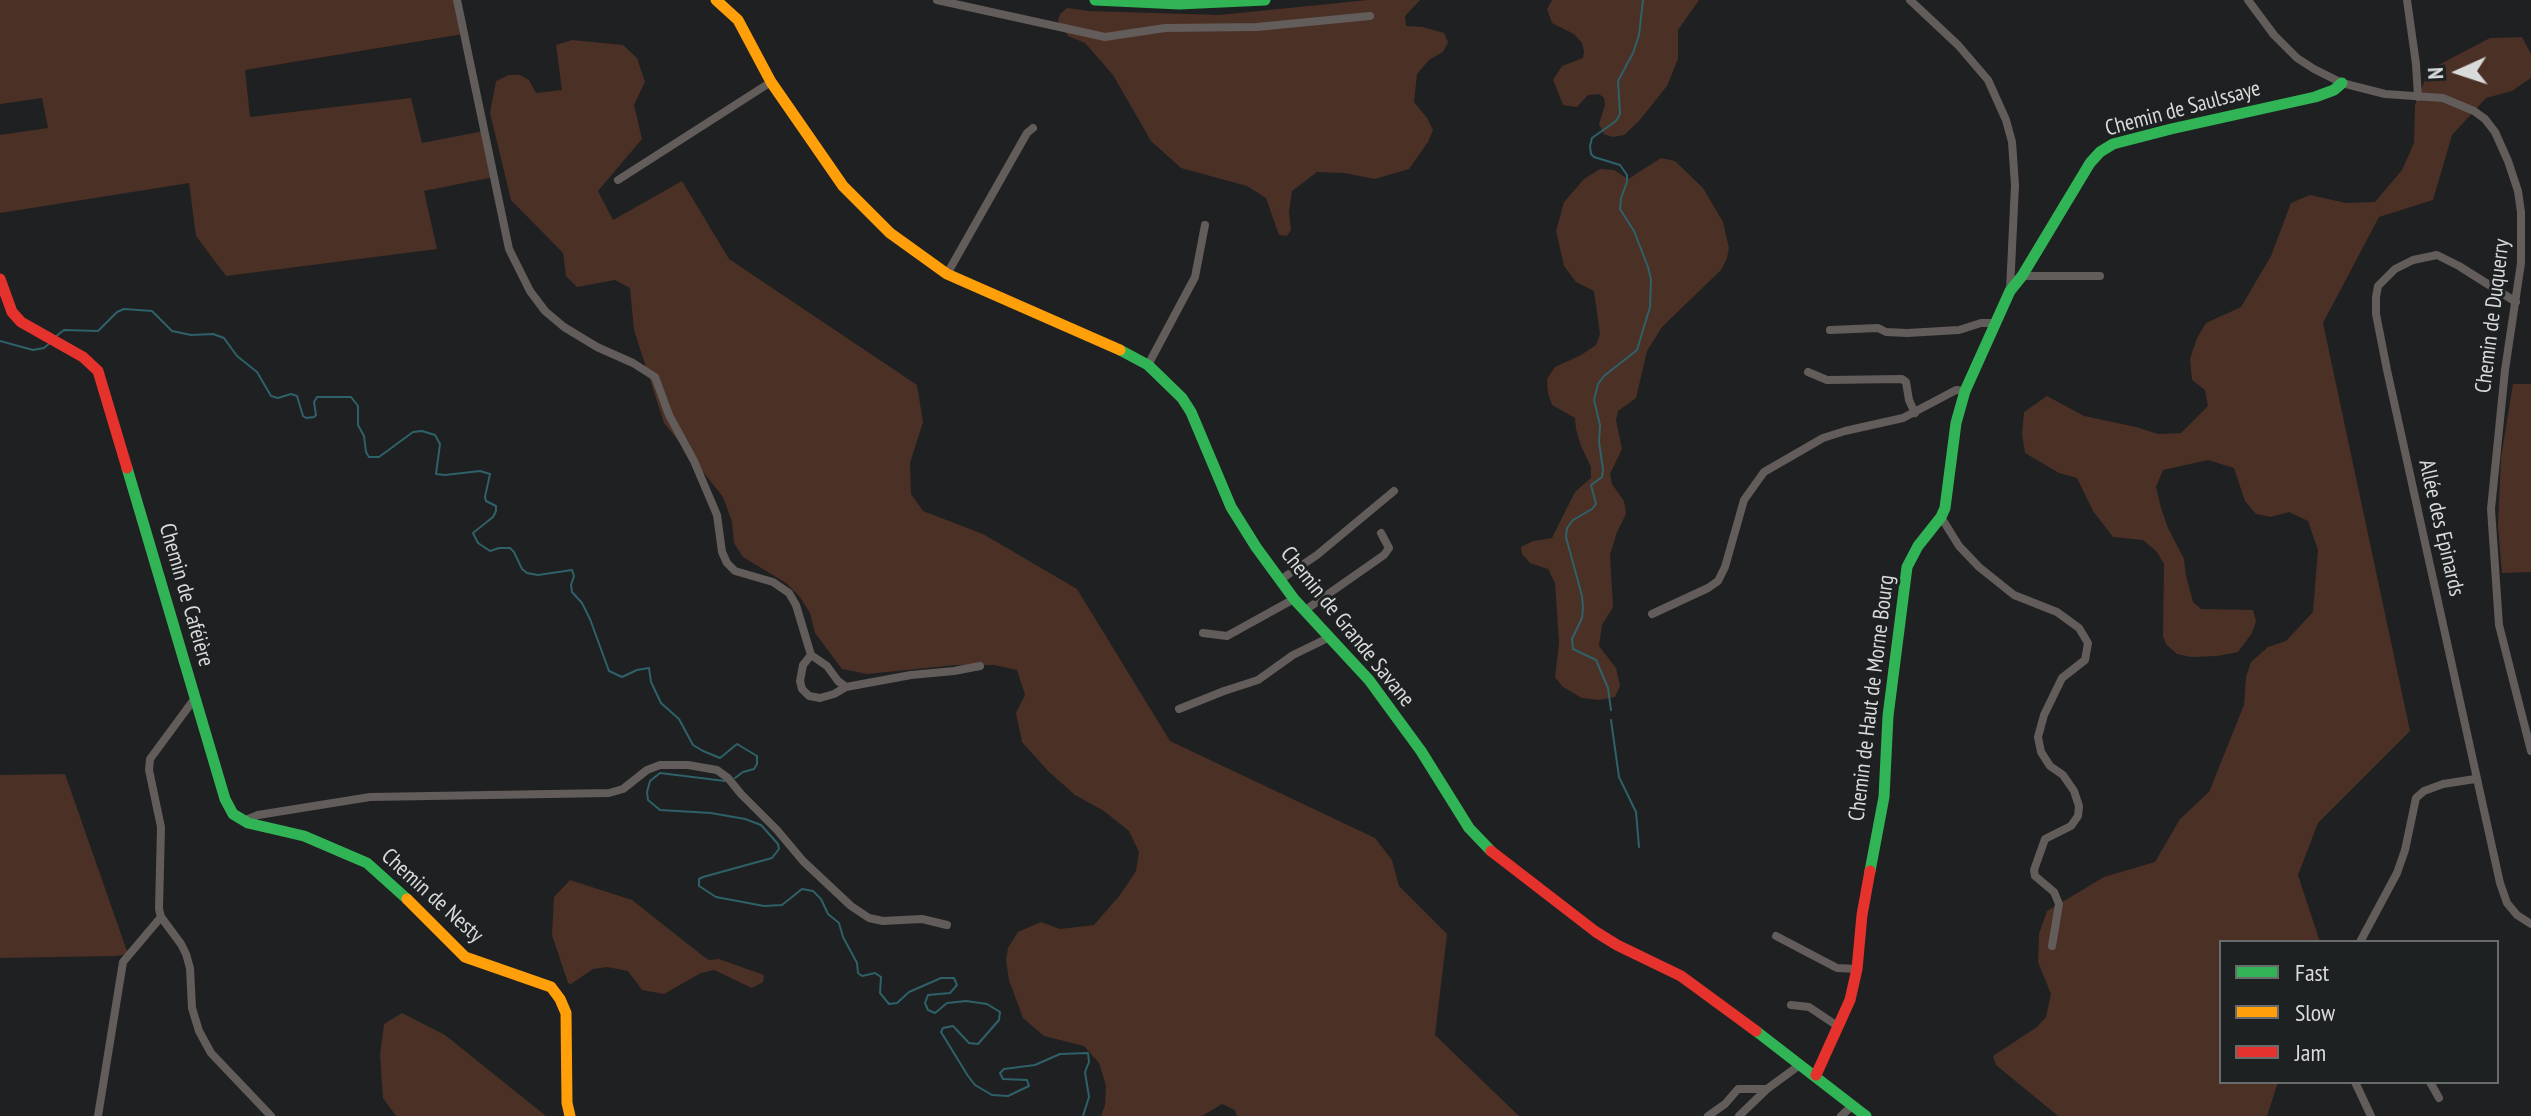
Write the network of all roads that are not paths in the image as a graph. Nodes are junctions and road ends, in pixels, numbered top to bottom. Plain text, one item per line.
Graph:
1 (457, 0) edge
2 (716, 0) edge
3 (937, 0) edge
4 (1095, 0) edge
5 (1265, 0) edge
6 (1910, 0) edge
7 (2248, 0) edge
8 (2407, 0) edge
9 (1370, 16) dead end
10 (771, 82) junction
11 (2342, 83) junction
12 (2418, 97) junction
13 (1033, 128) dead end
14 (618, 180) dead end
15 (1205, 225) dead end
16 (947, 274) junction
17 (2022, 276) junction
18 (2100, 276) dead end
19 (0, 279) edge
20 (2010, 291) junction
21 (2516, 302) junction
22 (1994, 323) junction
23 (1830, 330) dead end
24 (1148, 365) junction
25 (1808, 372) dead end
26 (1965, 391) junction
27 (1915, 413) junction
28 (1394, 491) dead end
29 (1941, 517) junction
30 (1381, 533) dead end
31 (1280, 580) junction
32 (1294, 599) junction
33 (1304, 611) junction
34 (1652, 614) dead end
35 (1203, 633) dead end
36 (1330, 637) junction
37 (811, 655) junction
38 (980, 666) dead end
39 (846, 687) junction
40 (195, 698) junction
41 (1179, 709) dead end
42 (2531, 751) edge
43 (2475, 779) junction
44 (243, 821) junction
45 (161, 917) junction
46 (2531, 924) edge
47 (947, 925) dead end
48 (1776, 936) dead end
49 (2361, 940) edge
50 (2052, 946) dead end
51 (1857, 969) junction
52 (1791, 1005) dead end
53 (1839, 1027) junction
54 (1801, 1064) junction
55 (1816, 1075) junction
56 (2356, 1084) edge
57 (2431, 1084) edge
58 (1767, 1089) junction
59 (2439, 1098) dead end
60 (1852, 1110) edge
61 (98, 1116) edge
62 (271, 1116) edge
63 (570, 1116) edge
64 (1708, 1116) edge
65 (1739, 1116) edge
66 (1841, 1116) edge
67 (1866, 1116) edge
68 (2371, 1116) edge

1 - 37 street
2 - 10 main road, Chemin de Grande Savane
3 - 9 street
4 - 5 main road
6 - 20 street
7 - 11 street, Chemin de Duquerry
8 - 12 street
10 - 14 street
10 - 16 main road, Chemin de Grande Savane
11 - 12 street, Chemin de Duquerry
11 - 17 main road, Chemin de Saulssaye
12 - 21 street, Chemin de Duquerry
13 - 16 street
15 - 24 street
16 - 24 main road, Chemin de Grande Savane
17 - 18 street
17 - 20 main road, Chemin de Saulssaye
19 - 40 main road, Chemin de Caféière
20 - 22 main road, Chemin de Haut de Morne Bourg
21 - 42 street, Chemin de Duquerry
21 - 43 street, Allée des Epinards
22 - 23 street
22 - 26 main road, Chemin de Haut de Morne Bourg
24 - 31 main road, Chemin de Grande Savane
25 - 27 street
26 - 27 street
26 - 29 main road, Chemin de Haut de Morne Bourg
27 - 34 street
28 - 31 street
29 - 50 street
29 - 51 main road, Chemin de Haut de Morne Bourg
30 - 33 street
31 - 32 main road, Chemin de Grande Savane
32 - 33 main road, Chemin de Grande Savane
32 - 35 street
33 - 36 main road, Chemin de Grande Savane
36 - 41 street
36 - 54 main road, Chemin de Grande Savane
37 - 39 street
37 - 39 street
38 - 39 street
40 - 44 main road
40 - 45 street, Chemin de Caféière
43 - 46 street, Allée des Epinards
43 - 49 street
44 - 47 street
44 - 63 main road, Chemin de Nesty
45 - 61 street
45 - 62 street
48 - 51 street
51 - 53 main road, Chemin de Haut de Morne Bourg
52 - 53 street
53 - 55 main road, Chemin de Haut de Morne Bourg
54 - 55 main road, Chemin de Grande Savane
54 - 58 street
55 - 60 main road, Chemin de Grande Savane
56 - 68 street
57 - 59 street
58 - 64 street
58 - 65 street
60 - 66 street
60 - 67 main road, Chemin de Grande Savane

